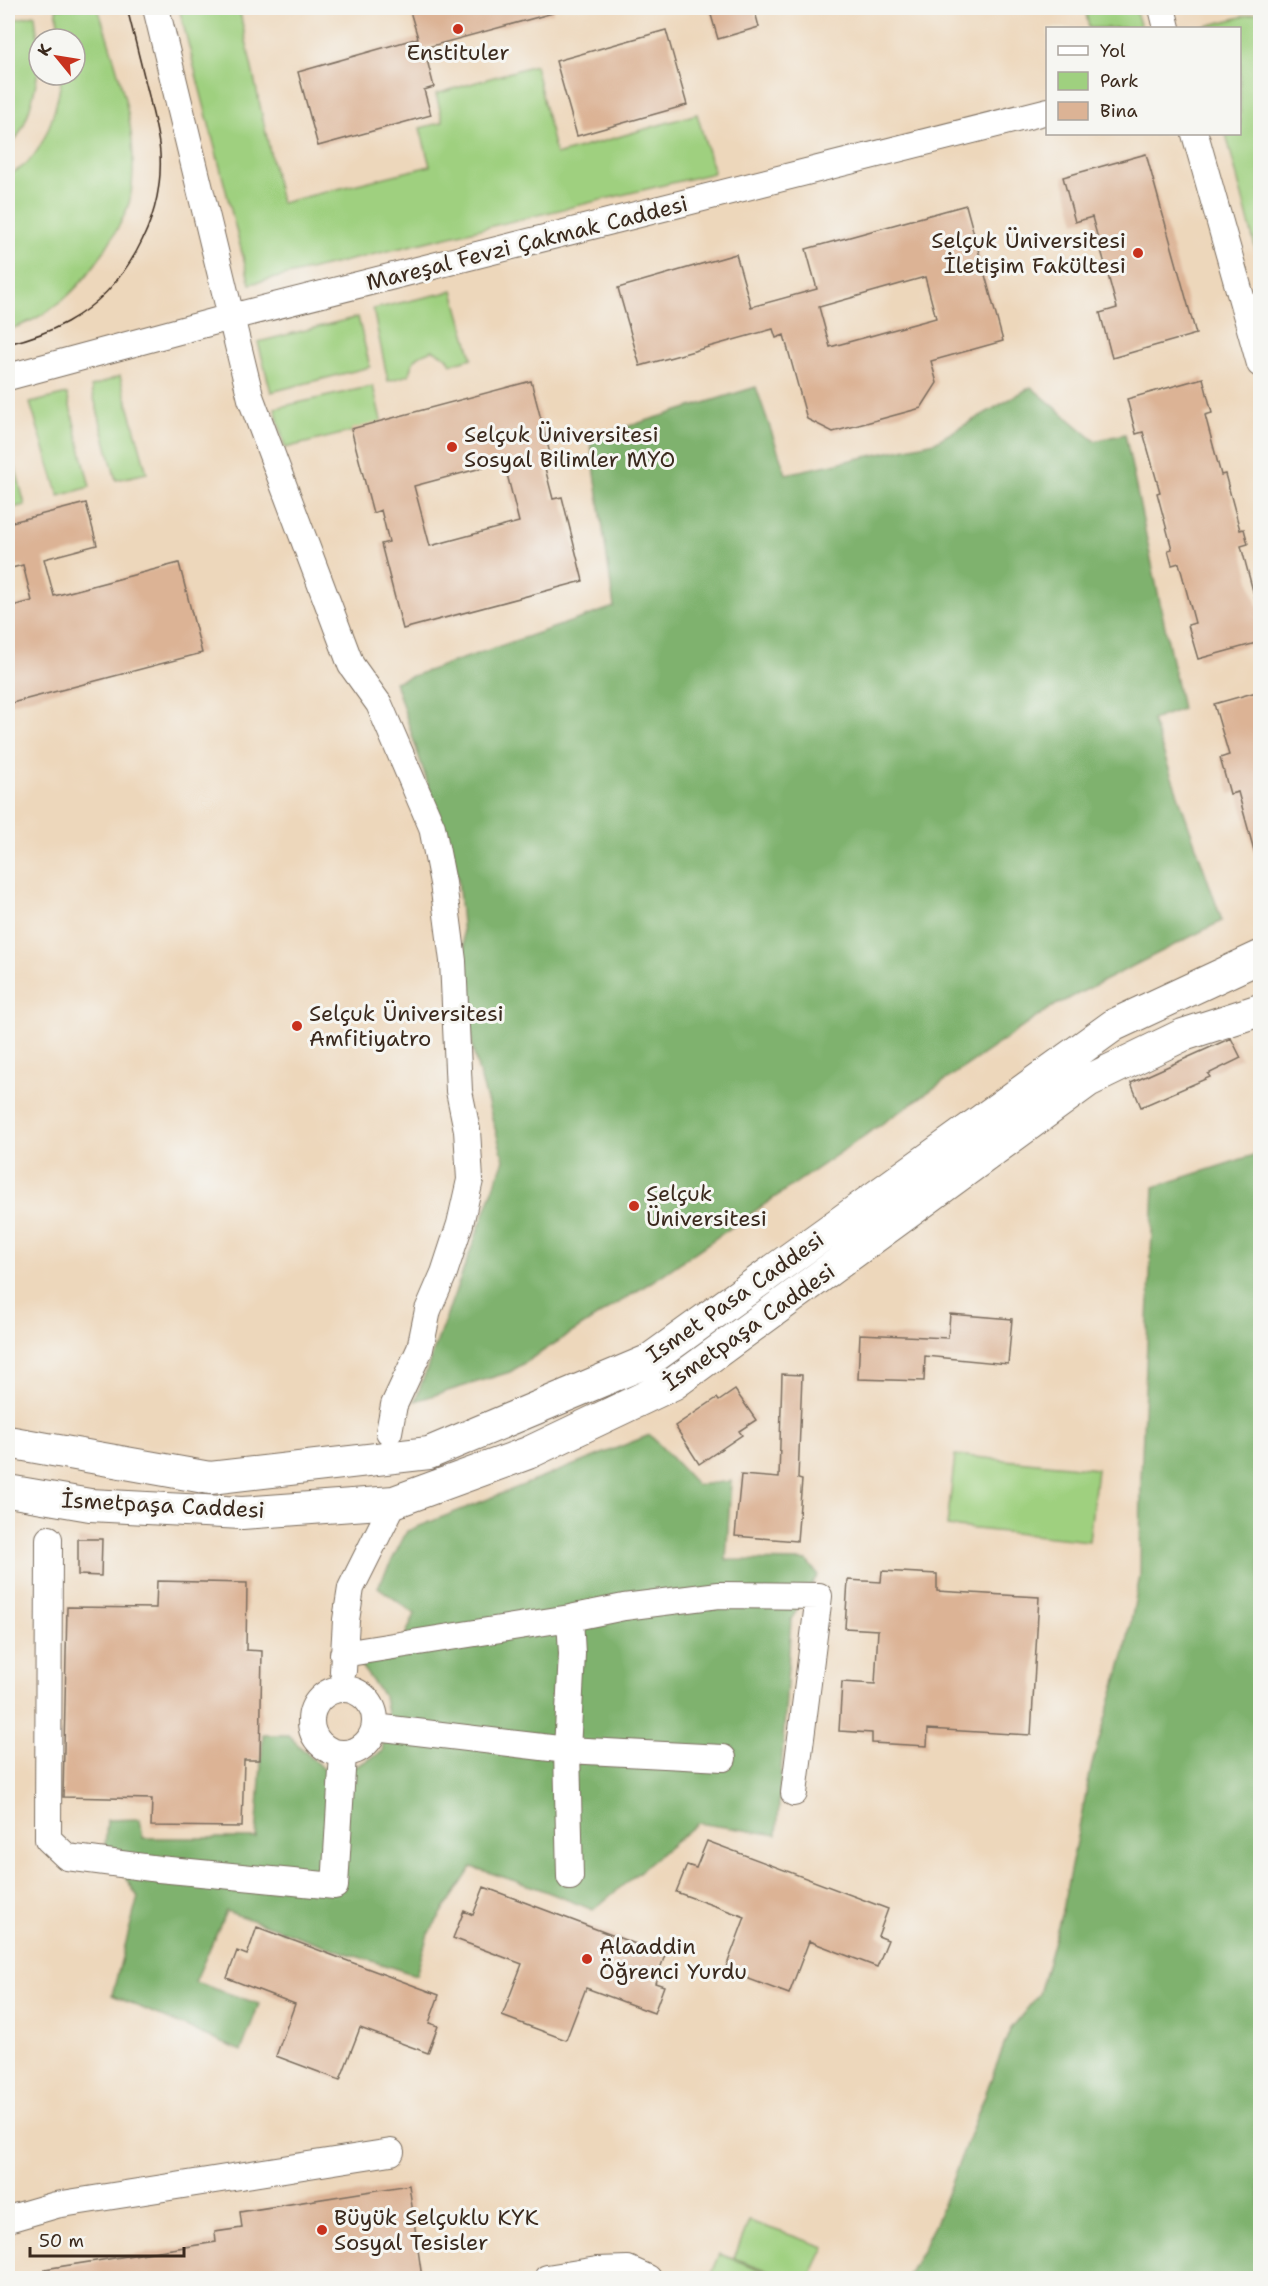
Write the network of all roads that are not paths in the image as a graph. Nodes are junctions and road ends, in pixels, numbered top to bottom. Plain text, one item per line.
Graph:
1 (156, 8) edge
2 (1162, 8) edge
3 (1167, 27) edge
4 (1046, 111) edge
5 (1195, 135) edge
6 (231, 317) junction
7 (1260, 364) edge
8 (8, 377) edge
9 (1260, 957) edge
10 (1260, 1010) edge
11 (389, 1432) dead end
12 (8, 1442) edge
13 (8, 1491) edge
14 (394, 1502) junction
15 (49, 1539) dead end
16 (570, 1618) junction
17 (343, 1654) junction
18 (343, 1689) junction
19 (375, 1727) junction
20 (567, 1750) junction
21 (343, 1754) junction
22 (723, 1758) dead end
23 (794, 1793) dead end
24 (570, 1877) dead end
25 (391, 2152) dead end
26 (8, 2218) edge
27 (547, 2278) edge
28 (648, 2278) edge

1 - 6 street
2 - 3 street
4 - 6 street, Mareşal Fevzi Çakmak Caddesi
5 - 7 street
6 - 8 street, Mareşal Fevzi Çakmak Caddesi
6 - 11 street
9 - 12 main road, Ismet Pasa Caddesi
10 - 14 main road, İsmetpaşa Caddesi
13 - 14 main road, İsmetpaşa Caddesi
14 - 17 street
15 - 21 street
16 - 17 street
16 - 20 street
16 - 23 street
17 - 18 street
18 - 19 street
18 - 21 street
19 - 20 street
19 - 21 street
20 - 22 street
20 - 24 street
25 - 26 street
27 - 28 street

